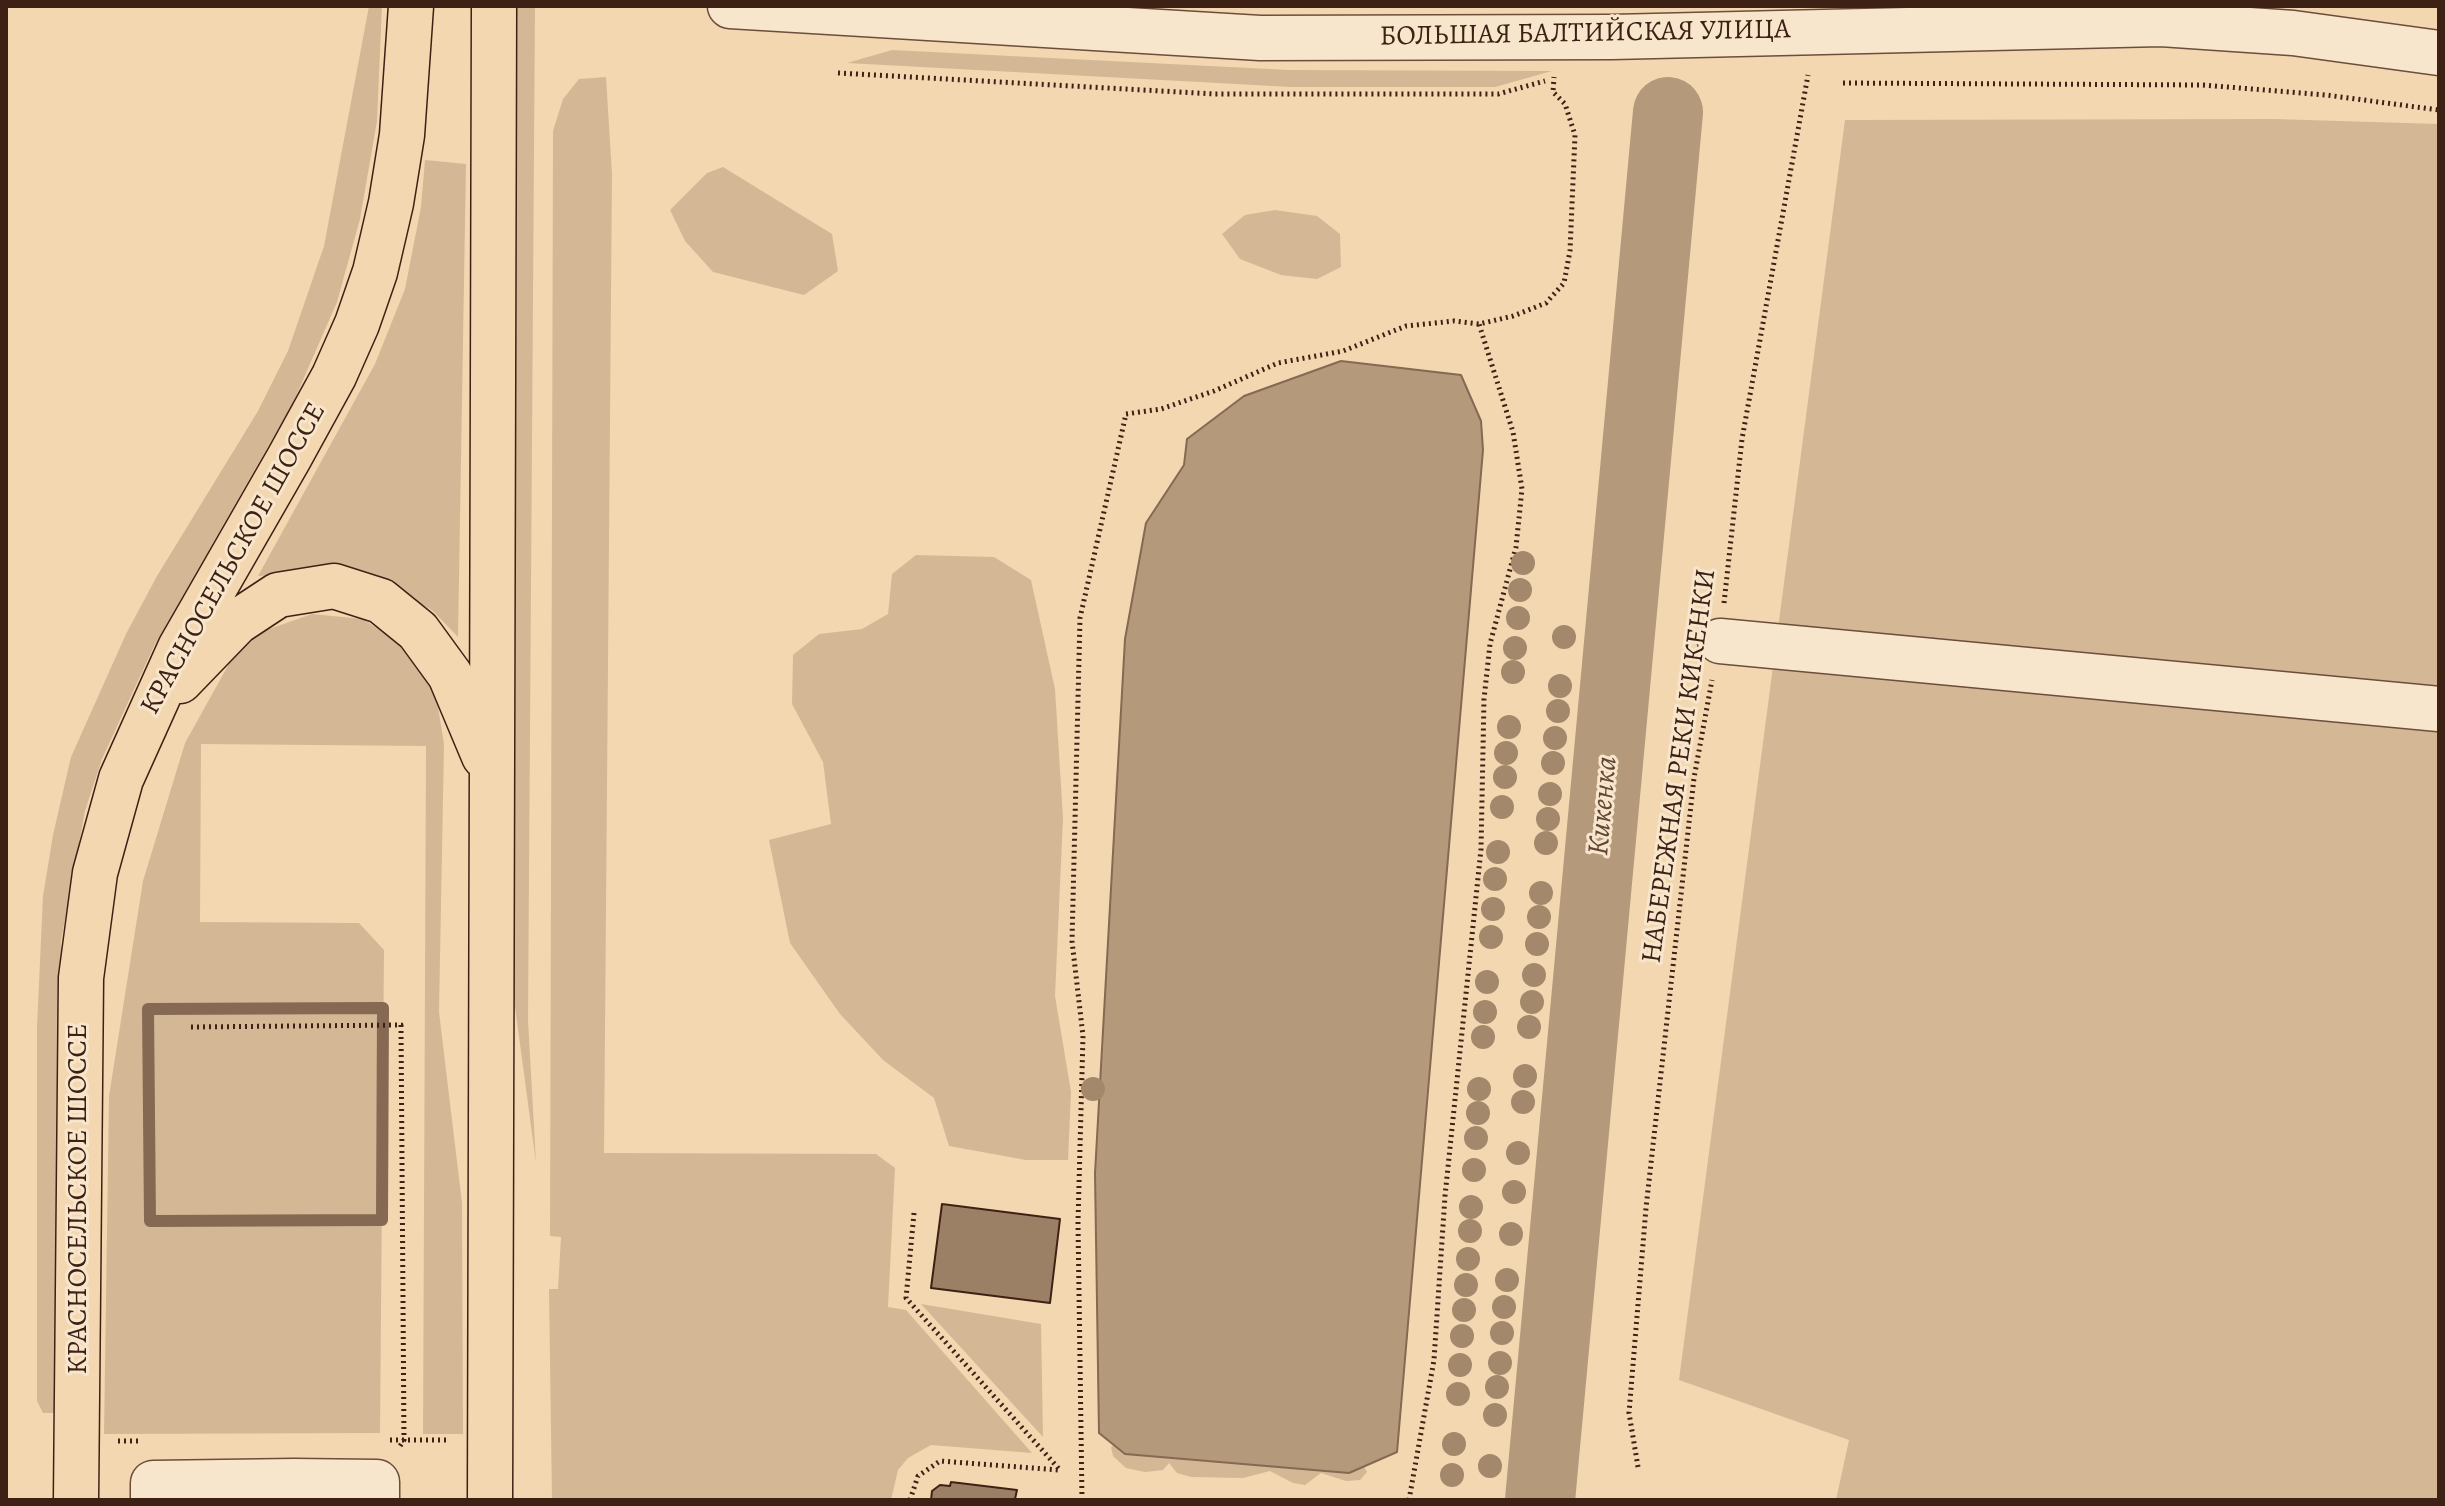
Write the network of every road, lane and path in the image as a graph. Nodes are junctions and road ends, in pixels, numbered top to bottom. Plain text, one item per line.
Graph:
1 (411, 6) edge
2 (494, 6) edge
3 (730, 6) edge
4 (2439, 53) edge
5 (838, 73) dead end
6 (1808, 75) dead end
7 (1843, 83) dead end
8 (2439, 110) edge
9 (1479, 324) junction
10 (1720, 641) junction
11 (2439, 709) edge
12 (147, 717) junction
13 (492, 777) junction
14 (191, 1027) dead end
15 (914, 1213) dead end
16 (463, 1440) dead end
17 (1638, 1467) dead end
18 (76, 1500) edge
19 (153, 1500) edge
20 (377, 1500) edge
21 (490, 1500) edge
22 (910, 1500) edge
23 (1082, 1500) edge
24 (1409, 1500) edge

1 - 12 main road, КРАСНОСЕЛЬСКОЕ ШОССЕ
2 - 13 main road
3 - 4 street, БОЛЬШАЯ БАЛТИЙСКАЯ УЛИЦА
5 - 9 path
6 - 10 path, НАБЕРЕЖНАЯ РЕКИ КИКЕНКИ
7 - 8 path
9 - 23 path
9 - 24 path
10 - 11 street
10 - 17 path, НАБЕРЕЖНАЯ РЕКИ КИКЕНКИ
12 - 13 main road
12 - 18 main road, КРАСНОСЕЛЬСКОЕ ШОССЕ
13 - 21 main road
14 - 16 path
15 - 22 path
19 - 20 street

